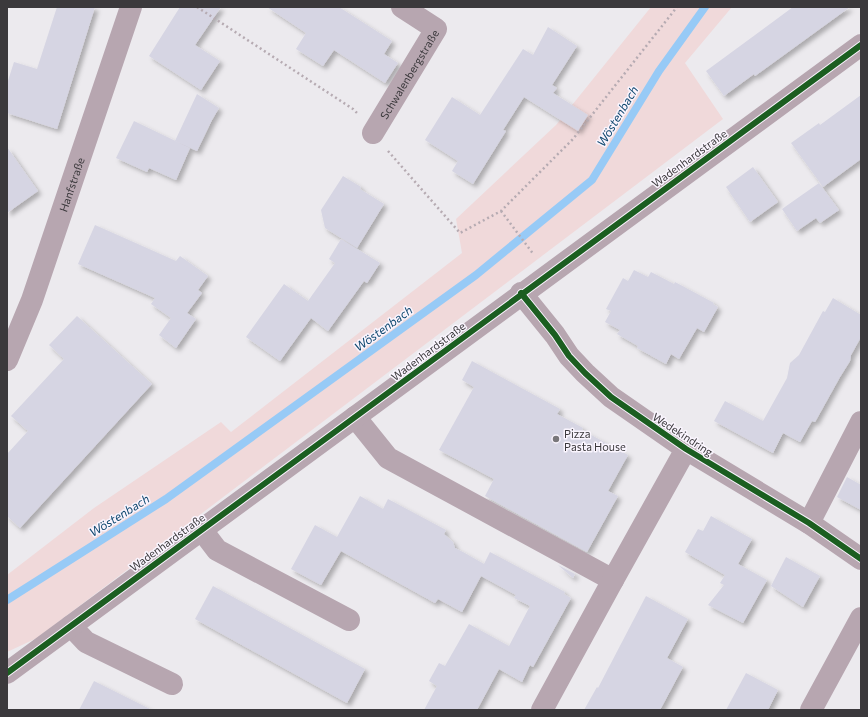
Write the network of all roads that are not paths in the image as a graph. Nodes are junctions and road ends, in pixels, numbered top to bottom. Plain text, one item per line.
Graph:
1 (131, 7) edge
2 (402, 7) edge
3 (861, 45) edge
4 (373, 133) road end
5 (521, 293) junction
6 (7, 360) edge
7 (355, 417) junction
8 (861, 422) edge
9 (686, 449) junction
10 (809, 523) junction
11 (201, 529) junction
12 (861, 559) edge
13 (612, 580) junction
14 (861, 618) edge
15 (349, 620) dead end
16 (71, 626) junction
17 (7, 673) edge
18 (172, 684) dead end
19 (542, 710) edge
20 (811, 710) edge

1 - 6 street, Hanfstraße
2 - 4 street, Schwalenbergstraße
3 - 5 street, Wadenhardstraße
5 - 7 street, Wadenhardstraße
5 - 9 street, Wedekindring
7 - 11 street, Wadenhardstraße
7 - 13 street
8 - 10 street
9 - 10 street, Wedekindring
9 - 13 street, Wedekindring
10 - 12 street, Wedekindring
11 - 15 street
11 - 16 street, Wadenhardstraße
13 - 19 street, Wedekindring
14 - 20 street
16 - 17 street, Wadenhardstraße
16 - 18 street

